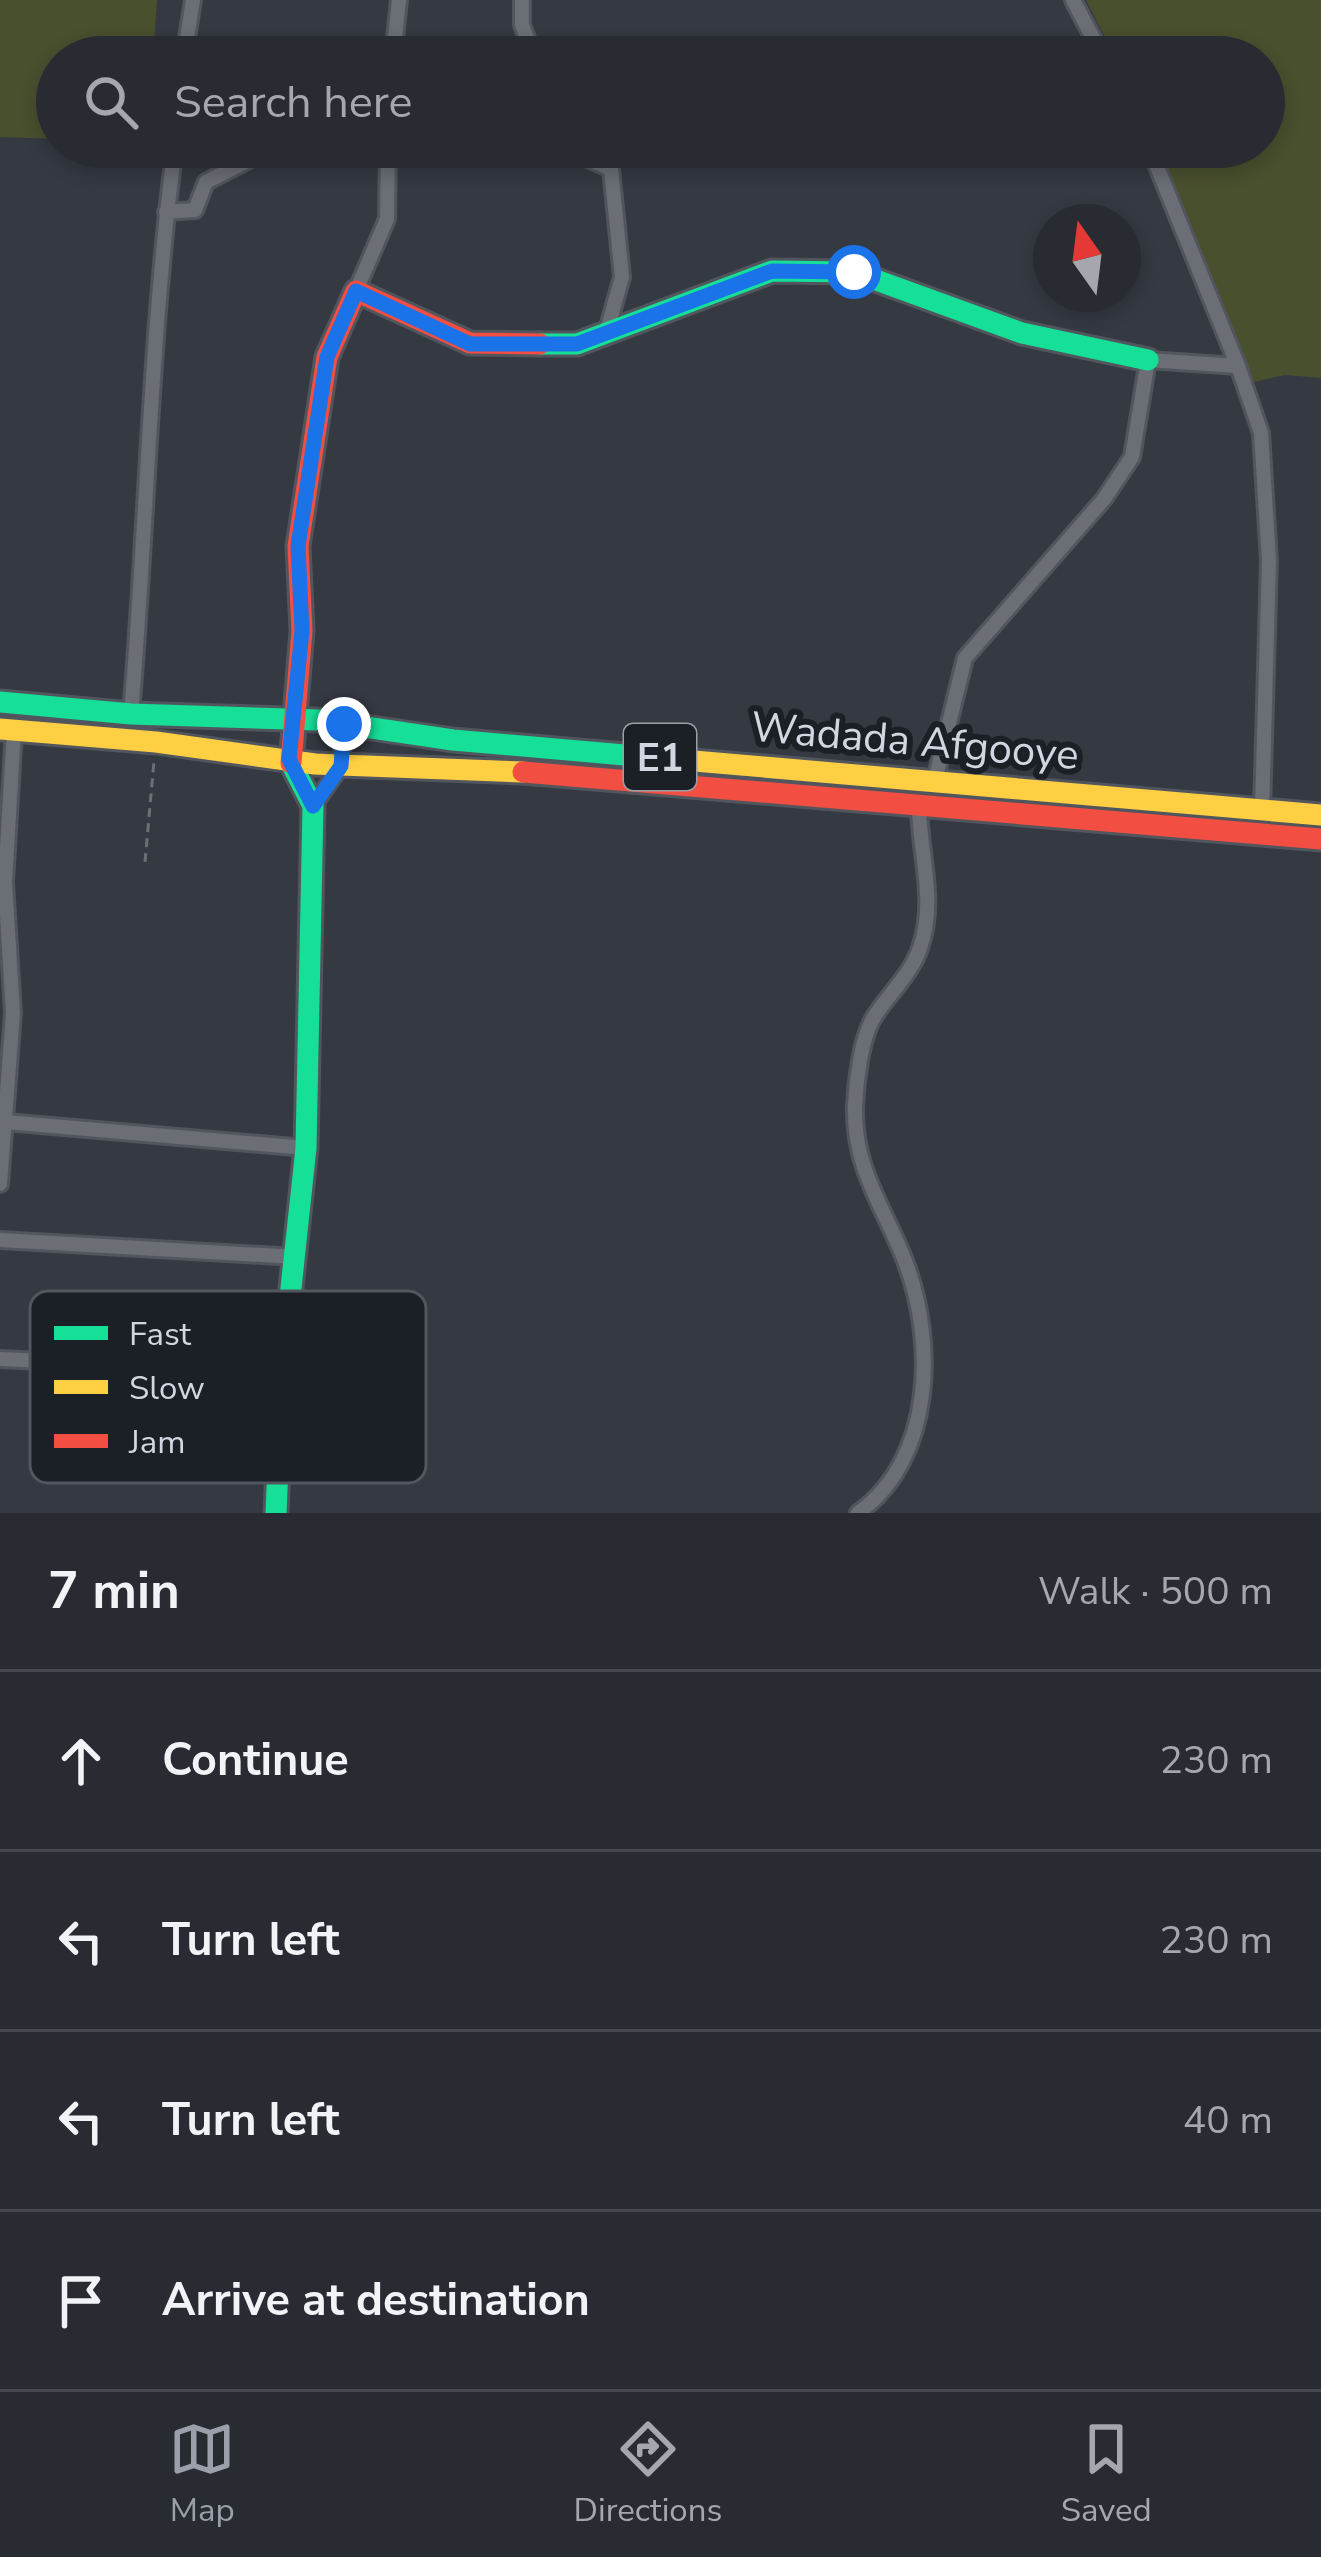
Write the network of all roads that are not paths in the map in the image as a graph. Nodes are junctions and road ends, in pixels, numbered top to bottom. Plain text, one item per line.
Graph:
1 (193, 0) edge
2 (399, 0) edge
3 (522, 0) edge
4 (1072, 0) edge
5 (187, 36) edge
6 (395, 36) edge
7 (526, 36) edge
8 (1092, 36) edge
9 (172, 168) edge
10 (233, 168) edge
11 (388, 168) edge
12 (608, 168) edge
13 (1158, 168) edge
14 (166, 212) junction
15 (356, 291) junction
16 (606, 334) junction
17 (1148, 360) junction
18 (1238, 366) junction
19 (0, 702) edge
20 (130, 714) junction
21 (293, 719) junction
22 (344, 724) junction
23 (7, 730) edge
24 (289, 759) junction
25 (341, 766) junction
26 (935, 780) junction
27 (919, 804) junction
28 (313, 806) junction
29 (1262, 810) junction
30 (1321, 815) edge
31 (1321, 839) edge
32 (6, 1122) junction
33 (306, 1148) junction
34 (0, 1184) edge
35 (0, 1240) edge
36 (298, 1257) junction
37 (293, 1291) edge
38 (0, 1359) edge
39 (30, 1360) edge
40 (277, 1483) edge
41 (877, 1506) edge
42 (276, 1513) edge
43 (858, 1513) edge

1 - 5 street
2 - 6 street
3 - 7 street
4 - 8 street
9 - 14 street
10 - 14 street
11 - 15 street
12 - 16 street
13 - 18 street
14 - 20 street
15 - 16 main road
15 - 21 main road
16 - 17 main road
17 - 18 street
17 - 26 street
18 - 29 street
19 - 20 main road, Wadada Afgooye / E1
20 - 21 main road, Wadada Afgooye / E1
21 - 22 main road, Wadada Afgooye / E1
21 - 24 main road
22 - 25 street
22 - 26 main road, Wadada Afgooye / E1
23 - 24 main road, Wadada Afgooye / E1
23 - 32 street
24 - 25 main road, Wadada Afgooye / E1
24 - 28 main road
25 - 27 main road, Wadada Afgooye / E1
25 - 28 street
26 - 29 main road, Wadada Afgooye / E1
27 - 31 main road, Wadada Afgooye / E1
27 - 41 street
28 - 33 main road
29 - 30 main road, Wadada Afgooye / E1
32 - 33 street
32 - 34 street
33 - 36 main road
35 - 36 street
36 - 37 main road
38 - 39 street
40 - 42 main road
41 - 43 street

